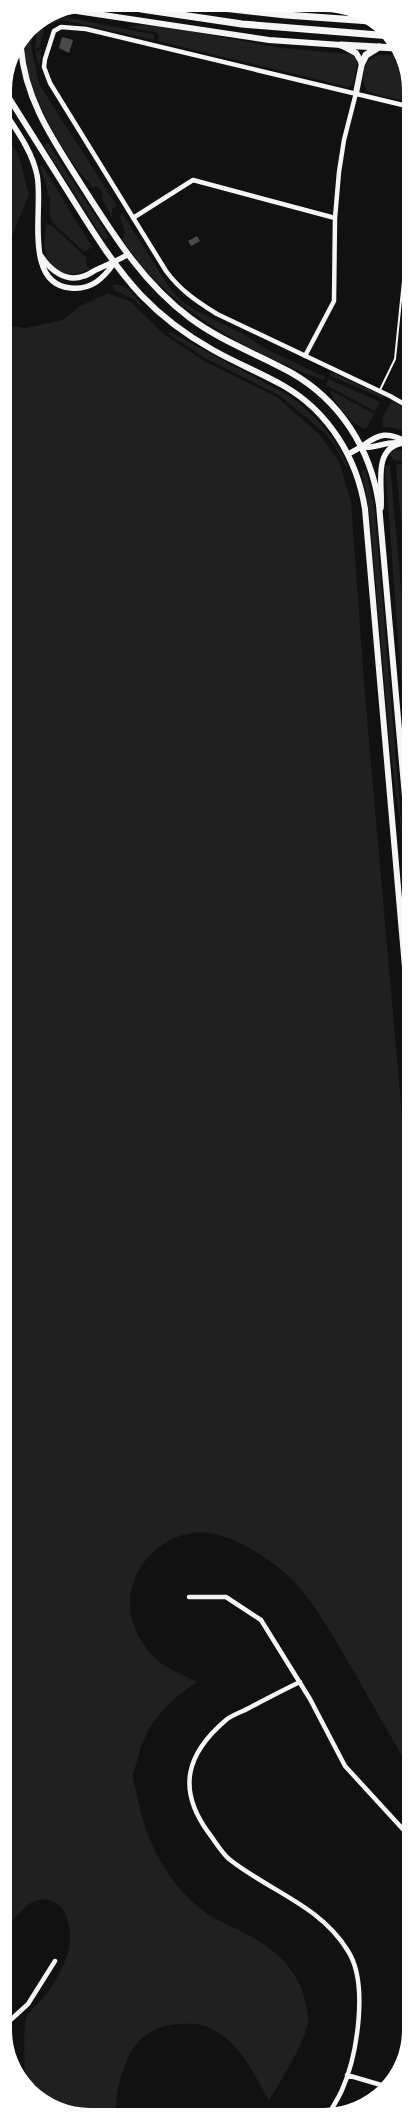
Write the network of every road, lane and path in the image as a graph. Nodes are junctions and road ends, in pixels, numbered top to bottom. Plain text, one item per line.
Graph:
1 (86, 12) edge
2 (163, 12) edge
3 (259, 12) edge
4 (357, 20) edge
5 (380, 35) edge
6 (341, 45) junction
7 (380, 47) junction
8 (389, 48) edge
9 (22, 55) edge
10 (362, 63) junction
11 (356, 93) junction
12 (13, 104) edge
13 (402, 105) edge
14 (13, 125) edge
15 (133, 218) junction
16 (336, 218) junction
17 (39, 252) junction
18 (127, 255) junction
19 (114, 263) junction
20 (402, 290) edge
21 (305, 356) junction
22 (379, 392) junction
23 (402, 404) edge
24 (402, 439) edge
25 (402, 443) edge
26 (402, 443) edge
27 (362, 447) junction
28 (348, 454) junction
29 (380, 513) junction
30 (402, 762) edge
31 (402, 927) edge
32 (189, 1598) dead end
33 (300, 1682) junction
34 (402, 1828) edge
35 (55, 1961) dead end
36 (13, 2018) edge
37 (347, 2075) junction
38 (381, 2084) edge
39 (332, 2108) edge

1 - 6 main road
2 - 5 main road
3 - 4 main road
6 - 7 main road
6 - 10 main road
7 - 8 main road
7 - 10 main road
9 - 18 main road
10 - 11 main road
11 - 13 street
11 - 15 street
11 - 16 street
12 - 19 main road
14 - 17 street
15 - 16 street
15 - 21 street
16 - 21 street
17 - 19 street
17 - 19 street
18 - 19 street
18 - 27 main road
19 - 28 main road
20 - 22 lane
21 - 22 street
22 - 23 street
24 - 27 street
25 - 27 street
26 - 29 street
27 - 28 street
27 - 29 main road
28 - 31 main road
29 - 30 main road
32 - 33 street
33 - 34 street
33 - 37 street
35 - 36 street
37 - 38 street
37 - 39 street

